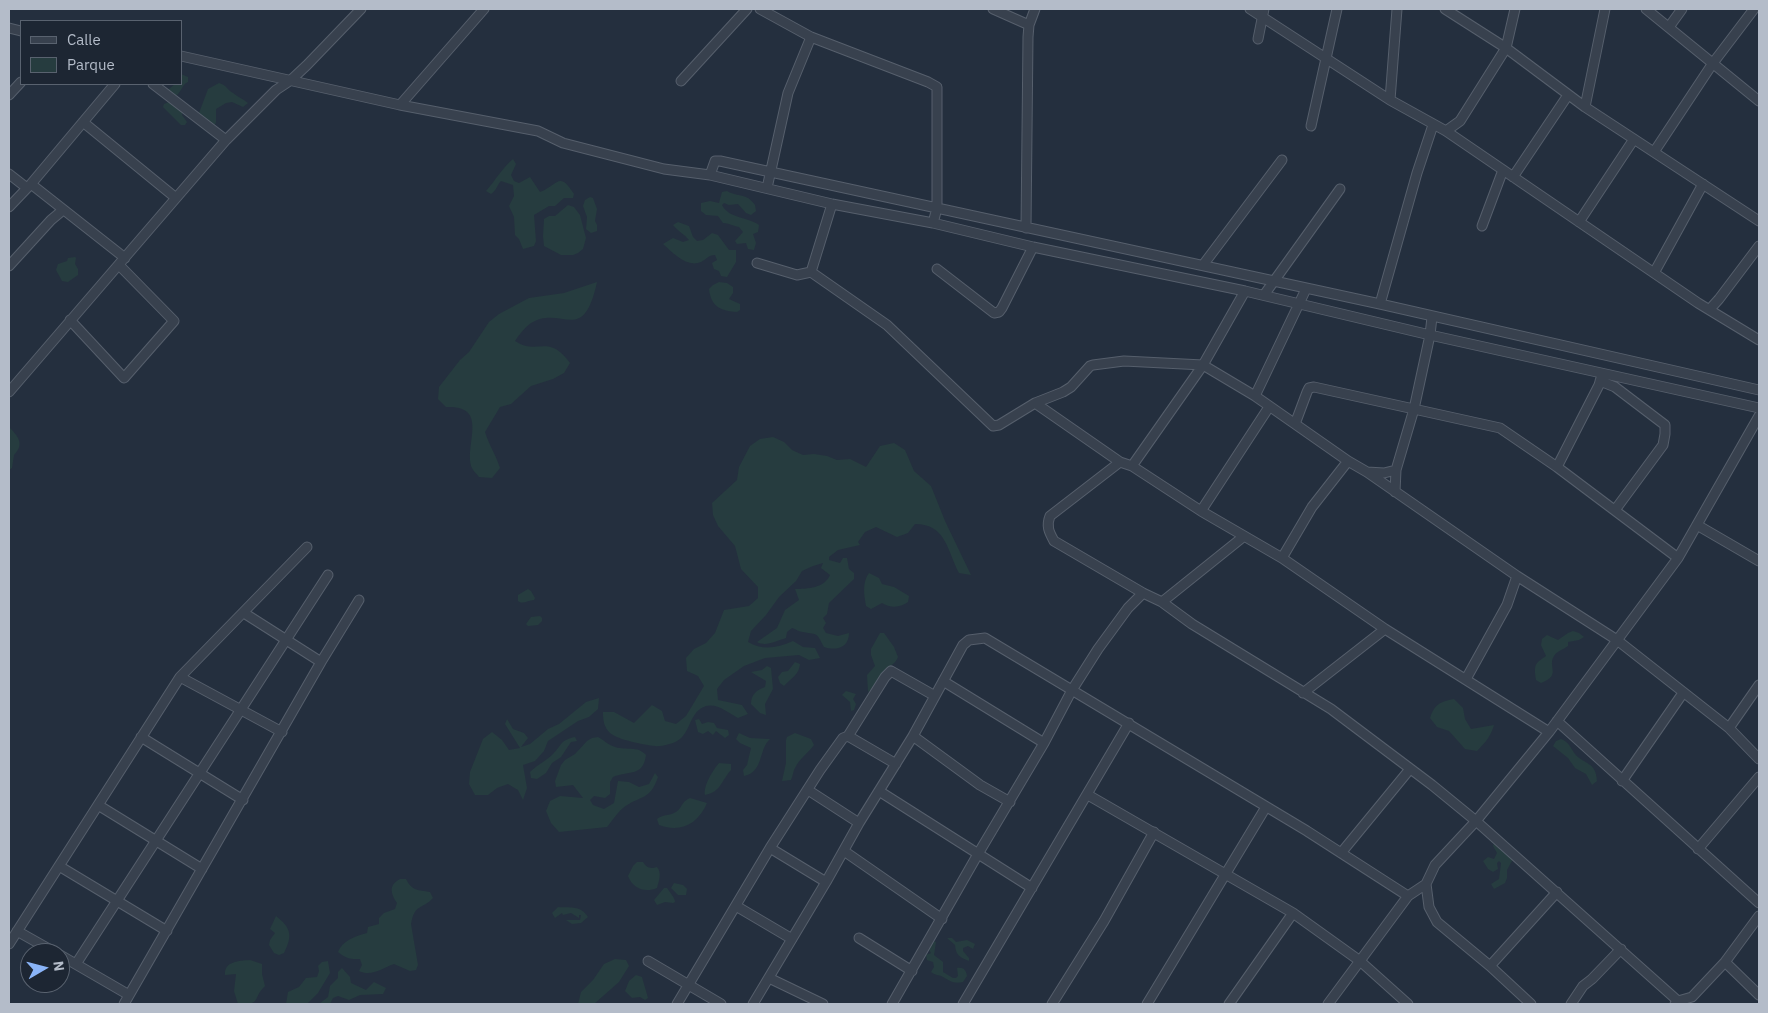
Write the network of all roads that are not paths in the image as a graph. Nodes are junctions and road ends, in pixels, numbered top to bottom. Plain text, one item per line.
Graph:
1 (361, 9) edge
2 (484, 9) edge
3 (746, 9) edge
4 (760, 9) edge
5 (993, 9) edge
6 (1035, 9) edge
7 (1250, 9) edge
8 (1337, 9) edge
9 (1397, 9) edge
10 (1445, 9) edge
11 (1516, 9) edge
12 (1605, 9) edge
13 (1646, 9) edge
14 (1682, 9) edge
15 (1754, 9) edge
16 (1012, 13) edge
17 (1264, 13) edge
18 (1029, 25) junction
19 (1669, 28) junction
20 (811, 36) junction
21 (1258, 39) dead end
22 (1506, 48) junction
23 (182, 56) edge
24 (1326, 57) junction
25 (1713, 63) junction
26 (291, 80) junction
27 (681, 81) dead end
28 (20, 83) edge
29 (114, 85) edge
30 (154, 85) edge
31 (9, 95) edge
32 (1568, 95) junction
33 (1390, 100) junction
34 (1759, 100) edge
35 (400, 105) junction
36 (1585, 107) junction
37 (83, 122) junction
38 (1433, 125) junction
39 (1311, 126) dead end
40 (1446, 131) junction
41 (1634, 139) junction
42 (226, 140) junction
43 (1654, 152) junction
44 (1282, 160) dead end
45 (752, 167) junction
46 (1503, 170) junction
47 (770, 172) junction
48 (9, 174) edge
49 (710, 175) junction
50 (1514, 177) junction
51 (748, 184) junction
52 (1703, 184) junction
53 (29, 186) junction
54 (767, 188) junction
55 (1340, 189) dead end
56 (176, 198) junction
57 (832, 204) junction
58 (9, 207) edge
59 (937, 208) junction
60 (63, 210) junction
61 (988, 220) junction
62 (1759, 221) edge
63 (1579, 222) junction
64 (933, 223) junction
65 (1482, 226) dead end
66 (1026, 228) junction
67 (984, 236) junction
68 (1759, 246) edge
69 (1032, 248) junction
70 (122, 261) junction
71 (757, 263) dead end
72 (1203, 265) junction
73 (9, 266) edge
74 (937, 269) dead end
75 (811, 272) junction
76 (1654, 273) junction
77 (1274, 281) junction
78 (1306, 289) junction
79 (1245, 290) junction
80 (1264, 295) junction
81 (1300, 304) junction
82 (1380, 304) junction
83 (1710, 309) junction
84 (1432, 317) junction
85 (70, 320) junction
86 (1430, 335) junction
87 (1759, 340) edge
88 (1203, 365) junction
89 (1601, 378) junction
90 (1759, 390) edge
91 (9, 391) edge
92 (1255, 396) junction
93 (1035, 403) junction
94 (1269, 408) junction
95 (1759, 408) edge
96 (1414, 409) junction
97 (1759, 416) edge
98 (1295, 424) junction
99 (1348, 461) junction
100 (1120, 462) junction
101 (1132, 466) junction
102 (1557, 467) junction
103 (1396, 470) junction
104 (1367, 472) junction
105 (1395, 492) junction
106 (1615, 510) junction
107 (1202, 511) junction
108 (1697, 525) junction
109 (1244, 537) junction
110 (307, 547) dead end
111 (1282, 558) junction
112 (1678, 558) junction
113 (1759, 561) edge
114 (328, 575) dead end
115 (1517, 576) junction
116 (1142, 592) junction
117 (359, 600) dead end
118 (1162, 602) junction
119 (244, 613) junction
120 (1385, 629) junction
121 (286, 640) junction
122 (1616, 640) junction
123 (321, 662) junction
124 (180, 677) junction
125 (1466, 679) junction
126 (943, 681) junction
127 (1759, 685) edge
128 (1072, 690) junction
129 (1303, 693) junction
130 (1683, 694) junction
131 (935, 696) junction
132 (241, 710) junction
133 (1557, 721) junction
134 (1129, 723) junction
135 (1729, 728) junction
136 (282, 732) junction
137 (1549, 732) junction
138 (848, 736) junction
139 (912, 736) junction
140 (141, 737) junction
141 (1044, 743) junction
142 (1759, 759) edge
143 (896, 764) junction
144 (1410, 769) junction
145 (200, 773) junction
146 (1759, 777) edge
147 (1622, 781) junction
148 (808, 790) junction
149 (880, 791) junction
150 (1088, 795) junction
151 (242, 800) junction
152 (1010, 802) junction
153 (98, 805) junction
154 (1266, 807) junction
155 (1476, 821) junction
156 (859, 823) junction
157 (1154, 832) junction
158 (156, 841) junction
159 (770, 848) junction
160 (1698, 848) junction
161 (844, 851) junction
162 (1341, 853) junction
163 (978, 854) junction
164 (59, 866) junction
165 (202, 870) junction
166 (1224, 874) junction
167 (826, 882) junction
168 (1426, 884) junction
169 (1032, 888) junction
170 (1557, 892) junction
171 (1408, 896) junction
172 (117, 901) junction
173 (1759, 903) edge
174 (736, 906) junction
175 (1293, 913) junction
176 (1759, 916) edge
177 (942, 919) junction
178 (17, 931) junction
179 (167, 931) junction
180 (859, 938) dead end
181 (792, 939) junction
182 (38, 943) edge
183 (9, 944) edge
184 (1621, 949) junction
185 (70, 961) edge
186 (648, 961) dead end
187 (1360, 961) junction
188 (1725, 962) junction
189 (76, 964) junction
190 (1490, 966) junction
191 (912, 971) junction
192 (768, 978) junction
193 (688, 984) junction
194 (129, 995) junction
195 (1759, 995) edge
196 (1677, 1003) edge
197 (124, 1004) edge
198 (677, 1004) edge
199 (722, 1004) edge
200 (753, 1004) edge
201 (823, 1004) edge
202 (892, 1004) edge
203 (963, 1004) edge
204 (1052, 1004) edge
205 (1147, 1004) edge
206 (1229, 1004) edge
207 (1328, 1004) edge
208 (1408, 1004) edge
209 (1531, 1004) edge
210 (1571, 1004) edge

1 - 26 street
2 - 35 street
3 - 27 street
4 - 20 street
5 - 16 street
6 - 18 street
7 - 17 street
8 - 24 street
9 - 33 street
10 - 22 street
11 - 22 street
12 - 36 street
13 - 19 street
14 - 19 street
15 - 25 street
16 - 18 street
17 - 21 street
17 - 24 street
18 - 66 street
19 - 25 street
20 - 47 street
20 - 59 street
22 - 32 street
22 - 40 street
23 - 26 street
24 - 33 street
24 - 39 street
25 - 34 street
25 - 43 street
26 - 35 street
26 - 42 street
28 - 31 street
29 - 37 street
30 - 42 street
32 - 36 street
32 - 50 street
33 - 38 street
35 - 49 street
36 - 41 street
37 - 53 street
37 - 56 street
38 - 40 street
38 - 82 street
40 - 46 street
41 - 43 street
41 - 63 street
42 - 56 street
43 - 52 street
44 - 72 street
45 - 47 street
45 - 49 street
45 - 51 street
46 - 50 street
46 - 65 street
47 - 54 street
47 - 59 street
48 - 53 street
49 - 51 street
50 - 63 street
51 - 54 street
52 - 62 street
52 - 76 street
53 - 58 street
53 - 60 street
54 - 57 street
55 - 77 street
56 - 70 street
57 - 64 street
57 - 75 street
59 - 61 street
59 - 64 street
60 - 70 street
60 - 73 street
61 - 66 street
61 - 67 street
63 - 76 street
64 - 67 street
66 - 72 street
67 - 69 street
68 - 83 street
69 - 74 street
69 - 79 street
70 - 85 street
70 - 85 street
71 - 75 street
72 - 77 street
75 - 93 street
76 - 83 street
77 - 78 street
77 - 80 street
78 - 81 street
78 - 82 street
79 - 80 street
79 - 88 street
80 - 81 street
81 - 86 street
81 - 92 street
82 - 84 street
83 - 87 street
84 - 86 street
84 - 90 street
85 - 91 street
86 - 89 street
86 - 96 street
88 - 92 street
88 - 93 street
88 - 101 street
89 - 95 street
89 - 102 street
89 - 106 street
92 - 94 street
93 - 100 street
94 - 98 street
94 - 107 street
96 - 98 street
96 - 102 street
96 - 103 street
97 - 108 street
98 - 99 street
99 - 104 street
99 - 111 street
100 - 101 street
100 - 116 street
101 - 107 street
102 - 106 street
103 - 104 street
103 - 105 street
104 - 105 street
105 - 115 street
106 - 112 street
107 - 109 street
108 - 112 street
108 - 113 street
109 - 111 street
109 - 118 street
110 - 119 street
111 - 120 street
112 - 122 street
114 - 121 street
115 - 122 street
115 - 125 street
116 - 118 street
116 - 128 street
117 - 123 street
118 - 129 street
119 - 121 street
119 - 124 street
120 - 125 street
120 - 129 street
121 - 123 street
121 - 132 street
122 - 130 street
122 - 133 street
123 - 136 street
124 - 132 street
124 - 140 street
125 - 137 street
126 - 128 street
126 - 131 street
126 - 141 street
127 - 135 street
128 - 134 street
128 - 141 street
129 - 144 street
130 - 135 street
130 - 147 street
131 - 138 street
131 - 139 street
132 - 136 street
132 - 145 street
133 - 137 street
133 - 147 street
134 - 150 street
134 - 154 street
135 - 142 street
136 - 151 street
137 - 155 street
138 - 143 street
138 - 148 street
139 - 143 street
139 - 152 street
140 - 145 street
140 - 153 street
141 - 152 street
143 - 149 street
144 - 155 street
144 - 162 street
145 - 151 street
145 - 158 street
146 - 160 street
147 - 160 street
148 - 156 street
148 - 159 street
149 - 156 street
149 - 163 street
150 - 157 street
150 - 169 street
151 - 165 street
152 - 163 street
153 - 158 street
153 - 164 street
154 - 162 street
154 - 166 street
155 - 168 street
155 - 170 street
156 - 161 street
157 - 166 street
157 - 204 street
158 - 165 street
158 - 172 street
159 - 167 street
159 - 174 street
160 - 173 street
161 - 167 street
161 - 177 street
162 - 171 street
163 - 169 street
163 - 177 street
164 - 172 street
164 - 178 street
165 - 179 street
166 - 175 street
166 - 205 street
167 - 181 street
168 - 171 street
168 - 190 street
169 - 203 street
170 - 184 street
170 - 190 street
171 - 187 street
172 - 179 street
172 - 189 street
174 - 181 street
174 - 193 street
175 - 187 street
175 - 206 street
176 - 188 street
177 - 191 street
178 - 182 street
178 - 183 street
179 - 194 street
180 - 191 street
181 - 192 street
184 - 196 street
184 - 210 street
185 - 189 street
186 - 193 street
187 - 207 street
187 - 208 street
188 - 195 street
188 - 196 street
189 - 194 street
190 - 209 street
191 - 202 street
192 - 200 street
192 - 201 street
193 - 198 street
193 - 199 street
194 - 197 street

